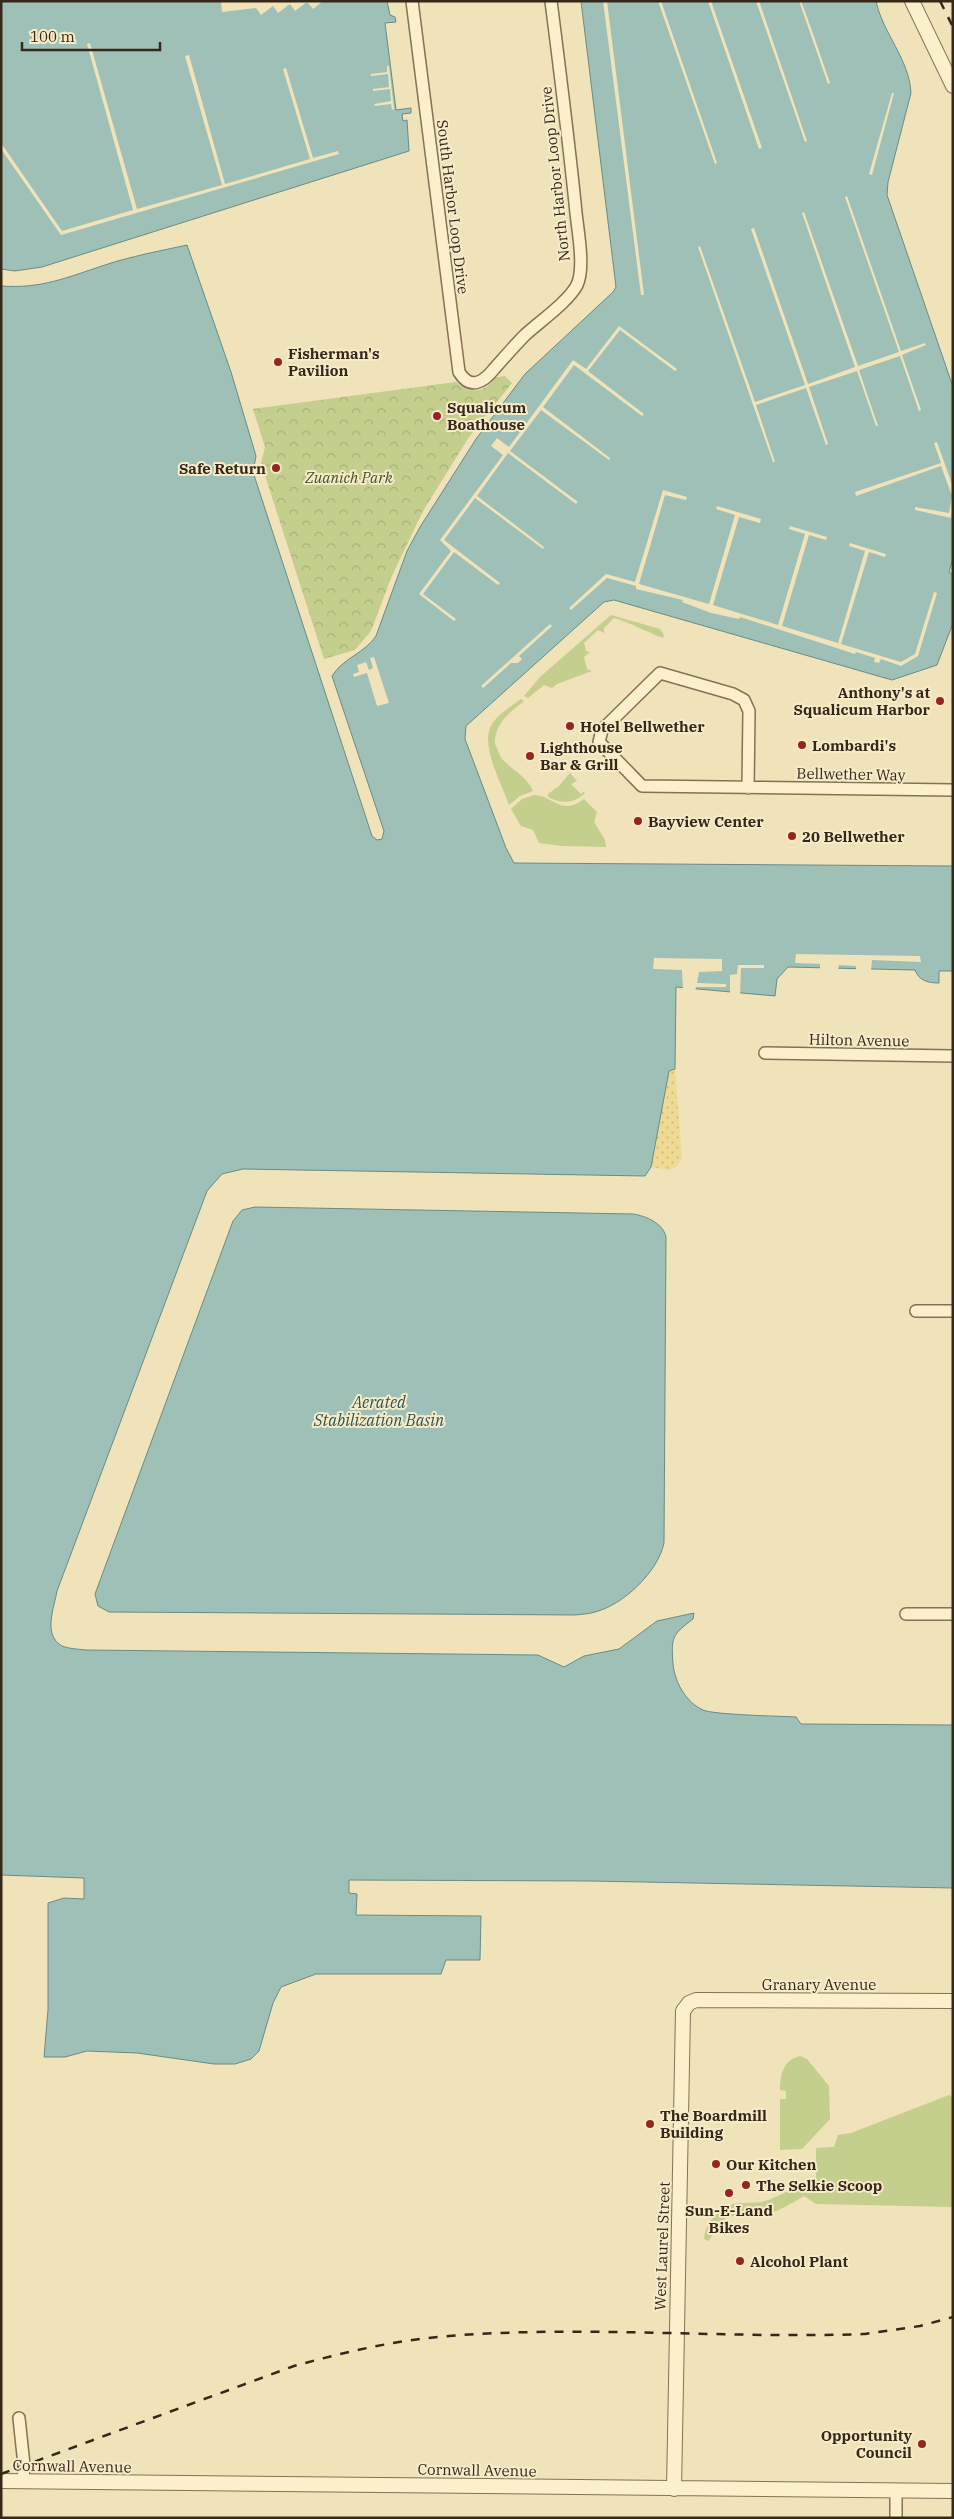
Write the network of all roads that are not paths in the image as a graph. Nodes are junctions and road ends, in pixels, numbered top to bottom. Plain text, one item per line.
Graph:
1 (412, 1) edge
2 (551, 1) edge
3 (912, 1) edge
4 (953, 86) edge
5 (494, 369) joint
6 (748, 788) junction
7 (953, 790) edge
8 (765, 1053) dead end
9 (953, 1056) edge
10 (916, 1311) dead end
11 (953, 1311) edge
12 (906, 1614) dead end
13 (953, 1614) edge
14 (953, 2002) edge
15 (686, 2006) joint
16 (20, 2418) dead end
17 (1, 2481) edge
18 (23, 2482) junction
19 (674, 2489) junction
20 (896, 2491) junction
21 (953, 2491) edge
22 (896, 2518) edge

1 - 5 street, South Harbor Loop Drive
2 - 5 street, North Harbor Loop Drive
3 - 4 street
6 - 6 street, Bellwether Way
6 - 7 street, Bellwether Way
8 - 9 street, Hilton Avenue
10 - 11 street
12 - 13 street
14 - 15 street, Granary Avenue
15 - 19 street, West Laurel Street
16 - 18 street
17 - 18 street, Cornwall Avenue
18 - 19 street, Cornwall Avenue
19 - 20 street, Cornwall Avenue
20 - 21 street, Cornwall Avenue
20 - 22 street

